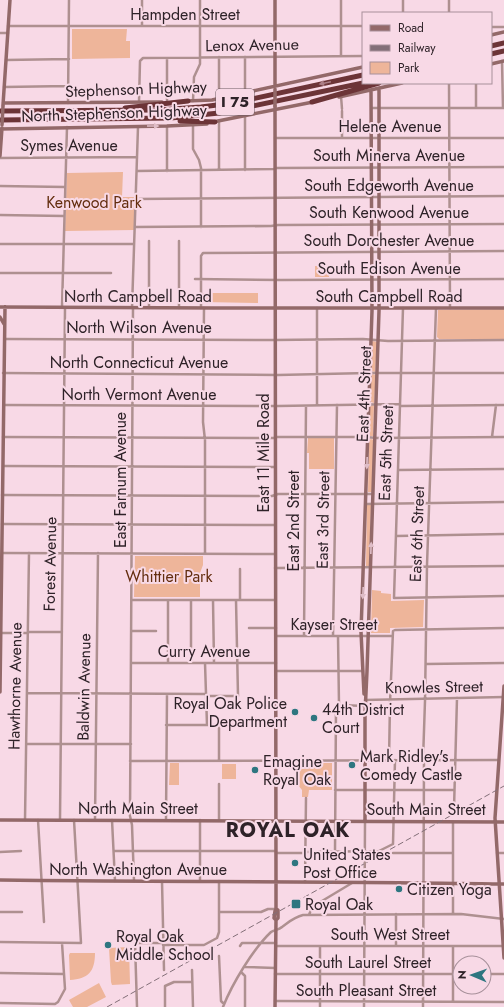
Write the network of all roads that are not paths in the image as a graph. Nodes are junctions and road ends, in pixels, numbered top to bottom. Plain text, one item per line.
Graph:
1 (10, 0) edge
2 (69, 0) edge
3 (142, 0) edge
4 (200, 0) edge
5 (275, 0) edge
6 (341, 0) edge
7 (403, 0) edge
8 (449, 0) edge
9 (403, 12) edge
10 (449, 12) edge
11 (8, 26) junction
12 (69, 26) junction
13 (142, 26) junction
14 (200, 26) junction
15 (275, 26) junction
16 (341, 26) junction
17 (362, 26) edge
18 (492, 27) edge
19 (504, 27) edge
20 (504, 32) edge
21 (0, 33) edge
22 (8, 33) junction
23 (492, 35) edge
24 (504, 43) edge
25 (492, 46) edge
26 (504, 50) edge
27 (492, 54) edge
28 (275, 56) junction
29 (341, 56) junction
30 (362, 56) edge
31 (201, 57) junction
32 (219, 57) junction
33 (245, 57) junction
34 (167, 58) junction
35 (69, 59) junction
36 (6, 60) junction
37 (503, 61) edge
38 (492, 64) edge
39 (362, 67) edge
40 (362, 75) edge
41 (362, 83) edge
42 (394, 84) edge
43 (449, 84) edge
44 (476, 84) edge
45 (68, 86) junction
46 (379, 86) edge
47 (4, 87) junction
48 (275, 88) junction
49 (371, 90) junction
50 (245, 92) junction
51 (341, 96) junction
52 (219, 98) junction
53 (190, 101) junction
54 (139, 102) junction
55 (167, 102) junction
56 (312, 102) junction
57 (68, 103) junction
58 (3, 105) junction
59 (275, 108) junction
60 (372, 108) junction
61 (379, 108) junction
62 (449, 108) junction
63 (476, 108) junction
64 (503, 108) edge
65 (104, 111) junction
66 (0, 112) edge
67 (245, 116) junction
68 (125, 118) junction
69 (0, 120) edge
70 (217, 122) junction
71 (193, 125) junction
72 (138, 126) junction
73 (167, 126) junction
74 (67, 127) junction
75 (1, 128) edge
76 (275, 138) junction
77 (342, 138) junction
78 (372, 138) junction
79 (379, 138) junction
80 (449, 138) junction
81 (504, 138) edge
82 (0, 157) edge
83 (137, 157) junction
84 (66, 158) junction
85 (379, 167) junction
86 (449, 167) junction
87 (504, 167) edge
88 (275, 168) junction
89 (372, 168) junction
90 (219, 170) junction
91 (245, 170) junction
92 (137, 171) junction
93 (167, 171) junction
94 (200, 171) junction
95 (0, 186) edge
96 (65, 187) junction
97 (372, 196) junction
98 (449, 196) junction
99 (504, 196) edge
100 (275, 197) junction
101 (380, 197) junction
102 (201, 198) junction
103 (136, 199) junction
104 (0, 215) edge
105 (64, 216) junction
106 (372, 224) junction
107 (380, 224) junction
108 (450, 224) junction
109 (504, 224) edge
110 (275, 225) junction
111 (136, 227) junction
112 (201, 227) junction
113 (179, 241) dead end
114 (149, 242) dead end
115 (0, 244) edge
116 (64, 244) junction
117 (134, 244) junction
118 (372, 252) junction
119 (380, 252) junction
120 (450, 252) junction
121 (504, 252) edge
122 (275, 253) junction
123 (0, 273) edge
124 (63, 273) junction
125 (111, 273) dead end
126 (195, 279) dead end
127 (200, 279) junction
128 (450, 279) junction
129 (504, 279) edge
130 (275, 280) junction
131 (372, 280) junction
132 (379, 280) junction
133 (372, 301) junction
134 (379, 301) junction
135 (0, 307) edge
136 (5, 307) junction
137 (63, 308) junction
138 (133, 308) junction
139 (149, 308) junction
140 (179, 308) junction
141 (202, 308) junction
142 (275, 308) junction
143 (317, 308) junction
144 (372, 308) junction
145 (379, 308) junction
146 (403, 308) junction
147 (436, 308) junction
148 (450, 308) junction
149 (504, 308) edge
150 (372, 314) junction
151 (379, 316) junction
152 (0, 317) edge
153 (4, 326) junction
154 (3, 337) junction
155 (65, 339) junction
156 (133, 339) junction
157 (317, 339) junction
158 (204, 340) junction
159 (275, 340) junction
160 (371, 340) junction
161 (378, 340) junction
162 (504, 340) edge
163 (402, 341) junction
164 (435, 341) junction
165 (2, 361) edge
166 (370, 373) junction
167 (377, 373) junction
168 (434, 373) junction
169 (504, 373) edge
170 (3, 374) junction
171 (64, 374) junction
172 (133, 374) junction
173 (204, 374) junction
174 (317, 374) junction
175 (401, 374) junction
176 (275, 375) junction
177 (2, 389) edge
178 (369, 404) junction
179 (376, 404) junction
180 (3, 405) junction
181 (64, 405) junction
182 (337, 405) junction
183 (400, 405) junction
184 (496, 405) junction
185 (504, 405) edge
186 (132, 406) junction
187 (204, 406) junction
188 (275, 406) junction
189 (306, 406) junction
190 (317, 406) junction
191 (433, 406) junction
192 (1, 421) edge
193 (3, 437) junction
194 (64, 437) junction
195 (306, 437) junction
196 (337, 437) junction
197 (368, 437) junction
198 (492, 437) junction
199 (504, 437) edge
200 (132, 438) junction
201 (205, 438) junction
202 (275, 438) junction
203 (375, 438) junction
204 (399, 438) junction
205 (432, 438) junction
206 (1, 453) edge
207 (2, 466) junction
208 (63, 466) junction
209 (132, 467) junction
210 (205, 467) junction
211 (275, 468) junction
212 (504, 469) edge
213 (398, 470) junction
214 (431, 470) junction
215 (1, 484) edge
216 (305, 494) junction
217 (335, 494) junction
218 (366, 494) junction
219 (373, 494) junction
220 (2, 495) junction
221 (63, 495) junction
222 (275, 495) junction
223 (132, 496) junction
224 (205, 496) junction
225 (504, 502) edge
226 (373, 503) junction
227 (397, 503) junction
228 (430, 503) junction
229 (366, 504) junction
230 (1, 518) edge
231 (2, 524) junction
232 (63, 524) junction
233 (132, 524) junction
234 (205, 525) junction
235 (275, 525) junction
236 (504, 534) edge
237 (428, 535) junction
238 (396, 536) junction
239 (1, 550) edge
240 (29, 553) junction
241 (62, 553) junction
242 (98, 553) junction
243 (132, 553) junction
244 (205, 554) junction
245 (275, 554) junction
246 (504, 566) edge
247 (240, 568) dead end
248 (275, 568) junction
249 (304, 568) junction
250 (334, 568) junction
251 (363, 568) junction
252 (370, 568) junction
253 (394, 568) junction
254 (427, 568) junction
255 (504, 596) edge
256 (426, 598) junction
257 (132, 600) junction
258 (168, 600) junction
259 (190, 600) junction
260 (213, 600) junction
261 (236, 600) junction
262 (240, 600) junction
263 (275, 600) junction
264 (249, 628) dead end
265 (276, 628) junction
266 (504, 628) edge
267 (426, 630) junction
268 (132, 631) junction
269 (156, 631) dead end
270 (62, 632) junction
271 (0, 633) edge
272 (28, 633) junction
273 (276, 636) junction
274 (304, 636) junction
275 (333, 636) junction
276 (338, 636) junction
277 (362, 636) junction
278 (368, 636) junction
279 (392, 636) junction
280 (131, 662) junction
281 (168, 662) junction
282 (191, 663) junction
283 (205, 663) junction
284 (214, 663) junction
285 (237, 663) junction
286 (276, 663) junction
287 (504, 663) edge
288 (426, 664) junction
289 (365, 670) junction
290 (276, 671) junction
291 (339, 671) junction
292 (504, 686) edge
293 (0, 692) edge
294 (28, 693) junction
295 (61, 693) junction
296 (96, 694) junction
297 (131, 694) junction
298 (167, 694) junction
299 (206, 695) junction
300 (504, 697) edge
301 (457, 698) junction
302 (425, 699) junction
303 (365, 700) junction
304 (390, 700) junction
305 (339, 705) junction
306 (365, 706) junction
307 (166, 725) junction
308 (207, 725) junction
309 (219, 725) junction
310 (245, 725) dead end
311 (26, 744) junction
312 (61, 744) junction
313 (96, 744) junction
314 (130, 744) junction
315 (166, 760) junction
316 (335, 760) junction
317 (365, 760) junction
318 (389, 760) junction
319 (395, 760) junction
320 (424, 760) junction
321 (455, 760) junction
322 (498, 760) junction
323 (130, 761) junction
324 (219, 761) junction
325 (276, 761) junction
326 (218, 784) dead end
327 (335, 790) junction
328 (365, 790) junction
329 (394, 790) junction
330 (424, 790) junction
331 (454, 790) junction
332 (306, 798) dead end
333 (454, 810) dead end
334 (0, 820) edge
335 (25, 820) junction
336 (38, 820) junction
337 (60, 820) junction
338 (74, 820) junction
339 (95, 820) junction
340 (112, 820) junction
341 (131, 820) junction
342 (166, 820) junction
343 (200, 820) junction
344 (218, 820) junction
345 (276, 820) junction
346 (305, 821) junction
347 (335, 821) junction
348 (365, 821) junction
349 (394, 821) junction
350 (424, 821) junction
351 (453, 821) junction
352 (495, 822) junction
353 (504, 822) edge
354 (114, 851) junction
355 (132, 851) junction
356 (200, 851) junction
357 (0, 852) edge
358 (21, 852) dead end
359 (276, 852) junction
360 (305, 852) junction
361 (335, 852) junction
362 (364, 852) junction
363 (424, 852) junction
364 (394, 853) dead end
365 (452, 853) junction
366 (497, 853) junction
367 (504, 853) edge
368 (0, 880) edge
369 (42, 880) junction
370 (78, 881) junction
371 (115, 881) junction
372 (134, 881) junction
373 (162, 881) junction
374 (200, 881) junction
375 (219, 881) junction
376 (276, 881) junction
377 (305, 882) junction
378 (352, 883) junction
379 (365, 883) junction
380 (423, 884) junction
381 (453, 884) junction
382 (499, 884) junction
383 (504, 884) edge
384 (276, 909) junction
385 (0, 912) edge
386 (22, 912) dead end
387 (219, 912) junction
388 (309, 914) junction
389 (365, 914) junction
390 (396, 914) junction
391 (423, 914) junction
392 (453, 914) junction
393 (503, 919) edge
394 (44, 922) dead end
395 (276, 930) junction
396 (0, 942) edge
397 (62, 943) junction
398 (262, 943) junction
399 (163, 944) junction
400 (276, 944) junction
401 (240, 946) dead end
402 (320, 946) junction
403 (364, 946) junction
404 (396, 946) junction
405 (423, 946) junction
406 (453, 946) junction
407 (503, 946) edge
408 (453, 955) edge
409 (219, 956) dead end
410 (504, 958) edge
411 (244, 967) junction
412 (275, 968) junction
413 (164, 970) dead end
414 (192, 970) dead end
415 (241, 972) junction
416 (0, 973) edge
417 (64, 974) junction
418 (275, 974) junction
419 (320, 974) junction
420 (364, 974) junction
421 (423, 974) junction
422 (452, 974) edge
423 (492, 974) edge
424 (504, 974) edge
425 (192, 982) junction
426 (453, 995) edge
427 (275, 1001) junction
428 (320, 1002) junction
429 (364, 1002) junction
430 (423, 1002) junction
431 (453, 1002) junction
432 (504, 1002) edge
433 (0, 1003) edge
434 (223, 1006) edge
435 (137, 1007) edge
436 (165, 1007) edge
437 (193, 1007) edge
438 (244, 1007) edge
439 (275, 1007) edge
440 (320, 1007) edge
441 (364, 1007) edge
442 (423, 1007) edge

1 - 11 street
2 - 12 street
3 - 13 street
4 - 14 street
5 - 15 street, East 11 Mile Road
6 - 16 street
7 - 9 street
8 - 10 street
11 - 12 street, Hampden Street
11 - 22 street
12 - 13 street, Hampden Street
12 - 35 street
13 - 14 street, Hampden Street
14 - 15 street, Hampden Street
14 - 31 street
15 - 16 street, Hampden Street
15 - 28 street, East 11 Mile Road
16 - 17 street, Hampden Street
16 - 29 street
18 - 19 street
20 - 23 street
21 - 22 street
22 - 36 street
24 - 25 highway
26 - 27 highway
28 - 29 street, Lenox Avenue
28 - 33 street, Lenox Avenue
28 - 48 street, East 11 Mile Road
29 - 30 street, Lenox Avenue
31 - 32 street, Lenox Avenue
31 - 34 street, Lenox Avenue
31 - 53 street
32 - 33 street, Lenox Avenue
32 - 52 street
33 - 50 street
34 - 54 street, Lenox Avenue
34 - 55 street
35 - 36 street
35 - 45 street
36 - 47 street
37 - 38 street
37 - 64 street
39 - 48 street, Stephenson Highway
40 -> 65 highway, I 75
41 - 68 highway, I 75
42 - 46 street, North Stephenson Highway
43 - 62 street
44 - 63 street
45 - 47 street
45 - 57 street
46 - 49 street, North Stephenson Highway
46 - 56 highway
46 - 61 street, East 4th Street
47 - 58 street
48 - 50 street, Stephenson Highway
48 - 59 street, East 11 Mile Road, bridge
49 - 51 street, North Stephenson Highway
49 - 60 street, East 4th Street
50 - 52 street, Stephenson Highway
51 - 56 street, North Stephenson Highway
51 - 77 street
52 - 53 street, Stephenson Highway
53 - 55 street, Stephenson Highway
53 - 65 highway
54 - 55 street, Stephenson Highway
54 - 57 street, Stephenson Highway
56 - 59 street, North Stephenson Highway
57 - 58 street, Stephenson Highway
58 - 75 street, bridge
59 - 67 street, North Stephenson Highway
59 - 76 street, East 11 Mile Road
60 - 61 street
60 - 78 street, East 4th Street
61 - 62 street
61 - 79 street, East 4th Street
62 - 63 street
62 - 80 street
63 - 64 street
65 - 66 highway, I 75
67 - 70 street, North Stephenson Highway
67 - 91 street
68 - 69 highway, I 75
68 - 70 highway
70 - 71 street, North Stephenson Highway
70 - 90 street
71 - 73 street, North Stephenson Highway
71 - 94 street
72 -> 73 street, North Stephenson Highway
72 - 74 street, North Stephenson Highway
72 - 83 street, East Farnum Avenue
73 - 93 street
74 - 75 street, North Stephenson Highway
74 - 84 street, Forest Avenue
75 - 82 street
76 - 77 street, Helene Avenue
76 - 88 street, East 11 Mile Road
77 - 78 street, Helene Avenue
78 - 79 street, Helene Avenue
78 - 89 street, East 4th Street
79 - 80 street, Helene Avenue
79 - 85 street, East 4th Street
80 - 81 street, Helene Avenue
80 - 86 street
82 - 84 street, Symes Avenue
83 - 84 street, Symes Avenue
83 - 92 street, East Farnum Avenue
84 - 96 street, Forest Avenue
85 - 86 street, South Minerva Avenue
85 - 89 street, South Minerva Avenue
85 - 101 street, East 4th Street
86 - 87 street, South Minerva Avenue
86 - 98 street
88 - 89 street, South Minerva Avenue
88 - 91 street, South Minerva Avenue
88 - 100 street, East 11 Mile Road
89 - 97 street, East 4th Street
90 - 91 street, South Minerva Avenue
90 - 94 street, South Minerva Avenue
92 - 93 street, South Minerva Avenue
92 - 103 street, East Farnum Avenue
93 - 94 street, South Minerva Avenue
94 - 102 street
95 - 96 street
96 - 105 street, Forest Avenue
97 - 100 street, South Edgeworth Avenue
97 - 101 street, South Edgeworth Avenue
97 - 106 street, East 4th Street
98 - 99 street, South Edgeworth Avenue
98 - 101 street, South Edgeworth Avenue
98 - 108 street
100 - 102 street, South Edgeworth Avenue
100 - 110 street, East 11 Mile Road
101 - 107 street, East 4th Street
102 - 103 street, South Edgeworth Avenue
102 - 112 street
103 - 111 street, East Farnum Avenue
104 - 105 street
105 - 116 street, Forest Avenue
106 - 107 street, South Kenwood Avenue
106 - 110 street, South Kenwood Avenue
106 - 118 street, East 4th Street
107 - 108 street, South Kenwood Avenue
107 - 119 street, East 4th Street
108 - 109 street, South Kenwood Avenue
108 - 120 street
110 - 112 street, South Kenwood Avenue
110 - 122 street, East 11 Mile Road
111 - 112 street, South Kenwood Avenue
111 - 117 street, East Farnum Avenue
113 - 140 street
114 - 139 street
115 - 116 street
116 - 117 street
116 - 124 street, Forest Avenue
117 - 138 street, East Farnum Avenue
118 - 119 street, South Dorchester Avenue
118 - 122 street, South Dorchester Avenue
118 - 131 street, East 4th Street
119 - 120 street, South Dorchester Avenue
119 - 132 street, East 4th Street
120 - 121 street, South Dorchester Avenue
120 - 128 street
122 - 127 street, South Dorchester Avenue
122 - 130 street, East 11 Mile Road
123 - 124 street
124 - 125 street
124 - 137 street, Forest Avenue
126 - 127 street, South Edison Avenue
127 - 130 street, South Edison Avenue
127 - 141 street
128 - 129 street, South Edison Avenue
128 - 132 street, South Edison Avenue
128 - 148 street
130 - 131 street, South Edison Avenue
130 - 142 street, East 11 Mile Road
131 - 132 street, South Edison Avenue
131 - 133 street, East 4th Street
132 - 134 street, East 4th Street
133 - 134 street
133 - 144 street, East 4th Street
134 - 145 street, East 4th Street
135 - 136 street, North Campbell Road
136 - 137 street, North Campbell Road
136 - 153 street
137 - 138 street, North Campbell Road
137 - 155 street, Forest Avenue
138 - 139 street, North Campbell Road
138 - 156 street, East Farnum Avenue
139 - 140 street, North Campbell Road
140 - 141 street, North Campbell Road
141 - 142 street, North Campbell Road
141 - 158 street
142 - 143 street, South Campbell Road
142 - 159 street, East 11 Mile Road
143 - 144 street, South Campbell Road
143 - 157 street
144 - 145 street, South Campbell Road
144 - 150 street, East 4th Street
145 - 146 street, South Campbell Road
145 - 151 street, East 4th Street
146 - 147 street, South Campbell Road
146 - 163 street, East 5th Street
147 - 148 street, South Campbell Road
147 - 164 street, East 6th Street
148 - 149 street, South Campbell Road
150 - 151 street
150 - 160 street, East 4th Street
151 - 161 street, East 4th Street
152 - 153 street
153 - 154 street
154 - 155 street, North Wilson Avenue
154 - 165 street
155 - 156 street, North Wilson Avenue
155 - 171 street, Forest Avenue
156 - 158 street, North Wilson Avenue
156 - 172 street, East Farnum Avenue
157 - 159 street, North Wilson Avenue
157 - 160 street, North Wilson Avenue
157 - 174 street
158 - 159 street, North Wilson Avenue
158 - 173 street
159 - 176 street, East 11 Mile Road
160 - 161 street, North Wilson Avenue
160 - 166 street, East 4th Street
161 - 163 street, North Wilson Avenue
161 - 167 street, East 4th Street
162 - 164 street, North Wilson Avenue
163 - 164 street, North Wilson Avenue
163 - 175 street, East 5th Street
164 - 168 street, East 6th Street
165 - 170 street
166 - 167 street, North Connecticut Avenue
166 - 174 street, North Connecticut Avenue
166 - 178 street, East 4th Street
167 - 175 street, North Connecticut Avenue
167 - 179 street, East 4th Street
168 - 169 street, North Connecticut Avenue
168 - 175 street, North Connecticut Avenue
168 - 191 street, East 6th Street
170 - 171 street, North Connecticut Avenue
170 - 177 street
171 - 172 street, North Connecticut Avenue
171 - 181 street, Forest Avenue
172 - 173 street, North Connecticut Avenue
172 - 186 street, East Farnum Avenue
173 - 176 street, North Connecticut Avenue
173 - 187 street
174 - 176 street, North Connecticut Avenue
174 - 190 street
175 - 183 street, East 5th Street
176 - 188 street, East 11 Mile Road
177 - 180 street
178 - 179 street, North Vermont Avenue
178 - 182 street, North Vermont Avenue
178 - 197 street, East 4th Street
179 - 183 street, North Vermont Avenue
179 - 203 street, East 4th Street
180 - 181 street, North Vermont Avenue
180 - 192 street
181 - 186 street, North Vermont Avenue
181 - 194 street, Forest Avenue
182 - 190 street, North Vermont Avenue
182 - 196 street, East 3rd Street
183 - 191 street, North Vermont Avenue
183 - 204 street, East 5th Street
184 - 185 street, North Vermont Avenue
184 - 191 street, North Vermont Avenue
184 - 198 street
186 - 187 street, North Vermont Avenue
186 - 200 street, East Farnum Avenue
187 - 188 street, North Vermont Avenue
187 - 201 street
188 - 189 street, North Vermont Avenue
188 - 202 street, East 11 Mile Road
189 - 190 street, North Vermont Avenue
189 - 195 street, East 2nd Street
191 - 205 street, East 6th Street
192 - 193 street
193 - 194 street
193 - 206 street
194 - 200 street
194 - 208 street, Forest Avenue
195 - 196 street
195 - 202 street
195 - 216 street, East 2nd Street
196 - 197 street
196 - 217 street, East 3rd Street
197 - 203 street
197 -> 218 street, East 4th Street
198 - 199 street
198 - 205 street
200 - 201 street
200 - 209 street, East Farnum Avenue
201 - 202 street
201 - 210 street
202 - 211 street, East 11 Mile Road
203 - 204 street
203 - 219 street, East 4th Street
204 - 205 street
204 - 213 street, East 5th Street
205 - 214 street, East 6th Street
206 - 207 street
207 - 208 street
207 - 215 street
208 - 209 street
208 - 221 street, Forest Avenue
209 - 210 street
209 - 223 street, East Farnum Avenue
210 - 211 street
210 - 224 street
211 - 222 street, East 11 Mile Road
212 - 214 street
213 - 214 street
213 - 227 street, East 5th Street
214 - 228 street, East 6th Street
215 - 220 street
216 - 217 street
216 - 222 street
216 - 249 street, East 2nd Street
217 - 218 street
217 - 250 street, East 3rd Street
218 - 219 street
218 - 229 street, East 4th Street
219 - 226 street, East 4th Street
220 - 221 street
220 - 230 street
221 - 223 street
221 - 232 street, Forest Avenue
222 - 224 street
222 - 235 street, East 11 Mile Road
223 - 224 street
223 - 233 street, East Farnum Avenue
224 - 234 street
225 - 228 street
226 - 227 street
226 - 229 street
252 -> 226 street, East 4th Street
227 - 228 street
227 - 238 street, East 5th Street
228 - 237 street, East 6th Street
229 - 251 street, East 4th Street
230 - 231 street
231 - 232 street
231 - 239 street
232 - 233 street
232 - 241 street, Forest Avenue
233 - 234 street
233 - 243 street, East Farnum Avenue
234 - 235 street
234 - 244 street
235 - 245 street, East 11 Mile Road
236 - 237 street
237 - 238 street
237 - 254 street, East 6th Street
238 - 253 street, East 5th Street
239 - 240 street
239 - 271 street
240 - 241 street
240 - 272 street, Hawthorne Avenue
241 - 242 street
241 - 270 street, Forest Avenue
242 - 243 street
242 - 296 street, Baldwin Avenue
243 - 244 street
243 - 257 street, East Farnum Avenue
244 - 245 street
245 - 248 street, East 11 Mile Road
246 - 254 street
247 - 262 street
248 - 249 street
248 - 263 street, East 11 Mile Road
249 - 250 street
249 - 274 street, East 2nd Street
250 - 251 street
250 - 275 street, East 3rd Street
251 - 252 street
251 -> 277 street, East 4th Street
252 - 253 street
252 - 278 street, East 4th Street
253 - 254 street
253 - 256 street, East 5th Street
254 - 256 street, East 6th Street
255 - 256 street
256 - 267 street, East 6th Street
257 - 258 street
257 - 268 street, East Farnum Avenue
258 - 259 street
258 - 281 street
259 - 260 street
259 - 282 street
260 - 261 street
260 - 284 street
261 - 262 street
261 - 285 street
262 - 263 street
263 - 265 street, East 11 Mile Road
264 - 265 street
265 - 273 street, East 11 Mile Road
266 - 267 street
267 - 279 street
267 - 288 street, East 6th Street
268 - 269 street
268 - 280 street, East Farnum Avenue
270 - 272 street
270 - 295 street, Forest Avenue
271 - 272 street
271 - 293 street
272 - 294 street, Hawthorne Avenue
273 - 274 street, Kayser Street
273 - 286 street, East 11 Mile Road
274 - 275 street, Kayser Street
275 - 276 street, Kayser Street
276 - 277 street, Kayser Street
276 - 291 street
277 - 278 street, Kayser Street
277 - 289 street, East 4th Street
278 - 279 street, Kayser Street
278 - 289 street, East 4th Street
279 - 304 street
280 - 281 street, Curry Avenue
280 - 297 street, East Farnum Avenue
281 - 282 street, Curry Avenue
282 - 283 street, Curry Avenue
283 - 284 street, Curry Avenue
283 - 299 street
284 - 285 street, Curry Avenue
285 - 286 street, Curry Avenue
285 - 299 street
286 - 290 street, East 11 Mile Road
287 - 288 street
288 - 302 street, East 6th Street
289 - 291 street
289 - 303 street, East 4th Street
290 - 291 street
290 - 325 street, East 11 Mile Road
291 - 305 street
292 - 300 street
294 - 295 street
294 - 311 street, Hawthorne Avenue
295 - 296 street
295 - 312 street, Forest Avenue
296 - 297 street
296 - 313 street, Baldwin Avenue
297 - 298 street
297 - 314 street, East Farnum Avenue
298 - 299 street
298 - 307 street
299 - 308 street
300 - 301 street, Knowles Street
300 - 322 street
301 - 302 street, Knowles Street
301 - 321 street
302 - 304 street, Knowles Street
302 - 320 street, East 6th Street
303 - 304 street, Knowles Street
303 - 306 street, East 4th Street
304 - 318 street
305 - 306 street, Knowles Street
305 - 316 street
306 - 317 street, East 4th Street
307 - 308 street
307 - 315 street
308 - 309 street
309 - 310 street
309 - 324 street
311 - 312 street
311 - 335 street, Hawthorne Avenue
312 - 313 street
312 - 337 street, Forest Avenue
313 - 314 street
313 - 339 street, Baldwin Avenue
314 - 323 street, East Farnum Avenue
315 - 323 street
315 - 324 street
315 - 342 street
316 - 317 street
316 - 325 street
316 - 327 street
317 - 318 street
317 - 328 street, East 4th Street
318 - 319 street
319 - 320 street
319 - 329 street
320 - 321 street
320 - 330 street, East 6th Street
321 - 322 street
321 - 331 street
322 - 352 street
323 - 341 street, East Farnum Avenue
324 - 325 street
325 - 345 street, East 11 Mile Road
326 - 344 street
327 - 328 street
327 - 347 street
328 - 329 street
328 - 348 street, East 4th Street
329 - 330 street
329 - 349 street
330 - 331 street
330 - 350 street, East 6th Street
331 - 333 street
332 - 346 street
334 - 335 street, North Main Street
335 - 336 street, North Main Street
336 - 337 street, North Main Street
336 - 369 street
337 - 338 street, North Main Street
338 - 339 street, North Main Street
338 - 370 street
339 - 340 street, North Main Street
340 - 341 street, North Main Street
340 - 354 street
341 - 342 street, North Main Street
341 - 355 street, East Farnum Avenue
342 - 343 street, North Main Street
343 - 344 street, North Main Street
343 - 356 street
344 - 345 street, North Main Street
345 - 346 street, South Main Street
345 - 359 street, East 11 Mile Road
346 - 347 street, South Main Street
346 - 360 street
347 - 348 street, South Main Street
347 - 361 street
348 - 349 street, South Main Street
348 - 362 street
349 - 350 street, South Main Street
349 - 362 street
350 - 351 street, South Main Street
350 - 363 street, East 6th Street
351 - 352 street, South Main Street
351 - 365 street
352 - 353 street, South Main Street
352 - 366 street
354 - 355 street
354 - 371 street
355 - 356 street
355 - 372 street, East Farnum Avenue
356 - 359 street
356 - 374 street
357 - 358 street
359 - 360 street
359 - 376 street, East 11 Mile Road
360 - 361 street
360 - 377 street
361 - 362 street
362 - 379 street
363 - 364 street
363 - 365 street
363 - 380 street, East 6th Street
365 - 381 street
366 - 367 street
366 - 382 street
368 - 369 street, North Washington Avenue
369 - 370 street, North Washington Avenue
369 - 394 street
370 - 371 street, North Washington Avenue
370 - 397 street
371 - 372 street, North Washington Avenue
372 - 373 street, North Washington Avenue
373 - 374 street, North Washington Avenue
373 - 399 street
374 - 375 street, North Washington Avenue
375 - 376 street, North Washington Avenue
375 - 387 street
376 - 377 street, North Washington Avenue
376 - 384 street, East 11 Mile Road
377 - 378 street, North Washington Avenue
378 - 379 street, North Washington Avenue
378 - 388 street
379 - 380 street, North Washington Avenue
379 - 389 street
380 - 381 street, North Washington Avenue
380 - 391 street, East 6th Street
381 - 382 street, North Washington Avenue
381 - 392 street
382 - 383 street, North Washington Avenue
382 - 393 street
384 - 387 street
384 - 395 street, East 11 Mile Road
385 - 386 street
387 - 399 street
388 - 389 street
388 - 395 street
389 - 390 street
389 - 403 street
390 - 391 street
390 - 404 street
391 - 392 street
391 - 405 street, East 6th Street
392 - 393 street
393 - 407 street
395 - 398 street
395 - 400 street, East 11 Mile Road
396 - 397 street
397 - 417 street
398 - 400 street, South West Street
398 - 401 street, South West Street
398 - 411 street
399 - 413 street
399 - 435 street
400 - 402 street, South West Street
400 - 412 street, East 11 Mile Road
402 - 403 street, South West Street
402 - 419 street
403 - 404 street, South West Street
403 - 420 street
404 - 405 street, South West Street
405 - 406 street, South West Street
405 - 421 street, East 6th Street
406 - 407 street, South West Street
406 - 408 street
407 - 410 street
409 - 434 street
411 - 412 street
411 - 415 street
412 - 418 street, East 11 Mile Road
414 - 425 street
415 - 434 street
415 - 438 street
416 - 417 street
417 - 433 street
418 - 419 street, South Laurel Street
418 - 427 street, East 11 Mile Road
419 - 420 street, South Laurel Street
419 - 428 street
420 - 421 street, South Laurel Street
420 - 429 street
421 - 422 street, South Laurel Street
421 - 430 street, East 6th Street
423 - 424 street
425 - 436 street
425 - 437 street
426 - 431 street
427 - 428 street, South Pleasant Street
427 - 439 street, East 11 Mile Road
428 - 429 street, South Pleasant Street
428 - 440 street
429 - 430 street, South Pleasant Street
429 - 441 street
430 - 431 street, South Pleasant Street
430 - 442 street, East 6th Street
431 - 432 street, South Pleasant Street

